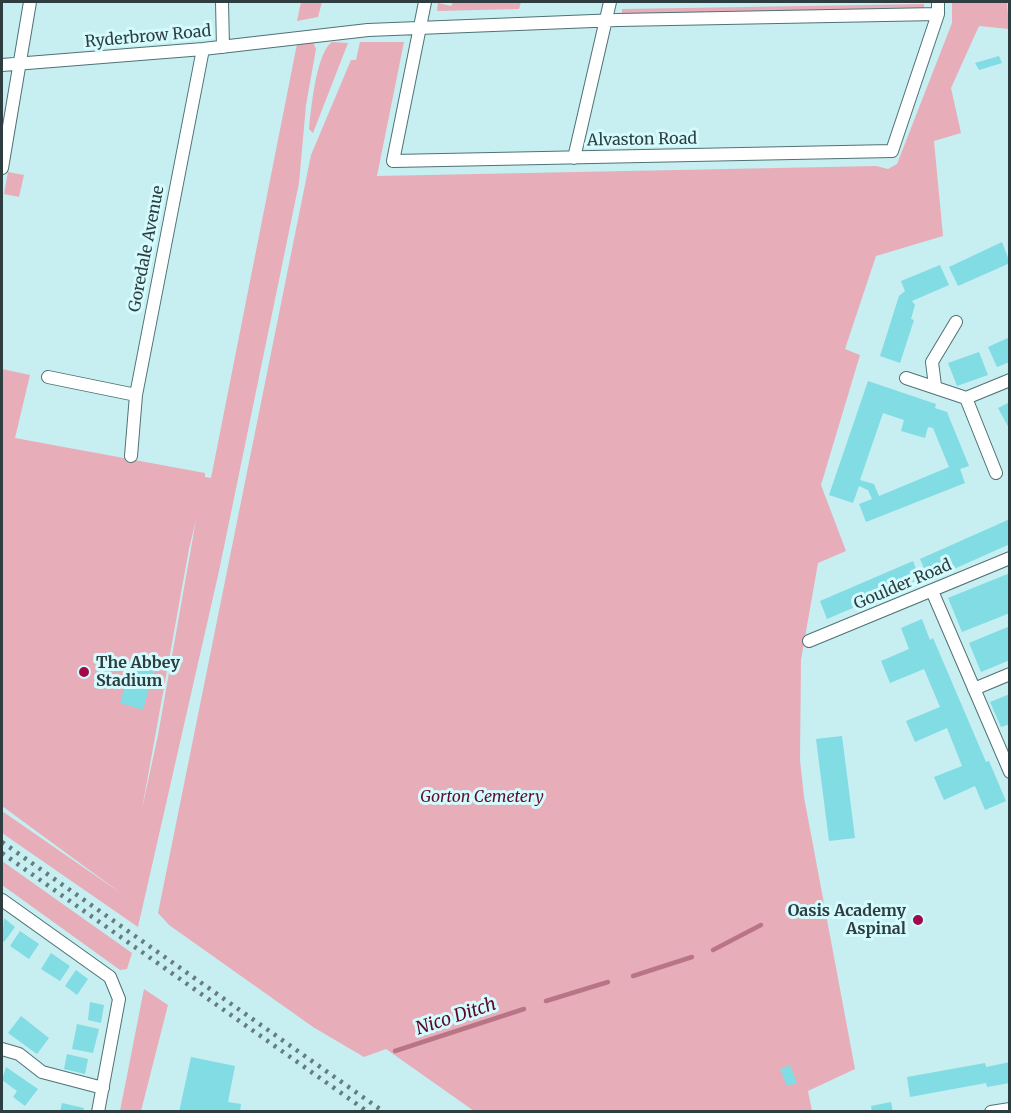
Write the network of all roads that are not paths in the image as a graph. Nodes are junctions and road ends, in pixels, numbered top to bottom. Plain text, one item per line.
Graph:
1 (30, 2) edge
2 (222, 2) edge
3 (425, 2) edge
4 (610, 2) edge
5 (938, 8) edge
6 (605, 21) junction
7 (420, 28) junction
8 (223, 47) junction
9 (203, 49) junction
10 (20, 64) junction
11 (2, 65) edge
12 (574, 158) junction
13 (2, 168) edge
14 (956, 322) dead end
15 (48, 376) dead end
16 (906, 378) dead end
17 (1010, 380) edge
18 (934, 386) junction
19 (136, 395) junction
20 (966, 398) junction
21 (131, 456) dead end
22 (996, 473) dead end
23 (1010, 558) edge
24 (932, 591) junction
25 (809, 641) dead end
26 (1010, 674) edge
27 (974, 689) junction
28 (1010, 772) edge
29 (2, 900) edge
30 (2, 1049) edge
31 (103, 1088) junction
32 (1010, 1109) edge
33 (98, 1112) edge
34 (991, 1112) edge

1 - 10 street
2 - 8 street
3 - 7 street
4 - 6 street
5 - 6 street, Ryderbrow Road
5 - 12 street, Alvaston Road
6 - 7 street, Ryderbrow Road
6 - 12 street
7 - 8 street, Ryderbrow Road
7 - 12 street, Alvaston Road
8 - 9 street, Ryderbrow Road
9 - 10 street, Ryderbrow Road
9 - 19 street, Goredale Avenue
10 - 11 street, Ryderbrow Road
10 - 13 street
14 - 18 street
15 - 19 street
16 - 18 street
17 - 20 street
18 - 20 street
19 - 21 street, Goredale Avenue
20 - 22 street
23 - 24 street, Goulder Road
24 - 25 street, Goulder Road
24 - 27 street
26 - 27 street
27 - 28 street
29 - 31 street
30 - 31 street
31 - 33 street
32 - 34 street

